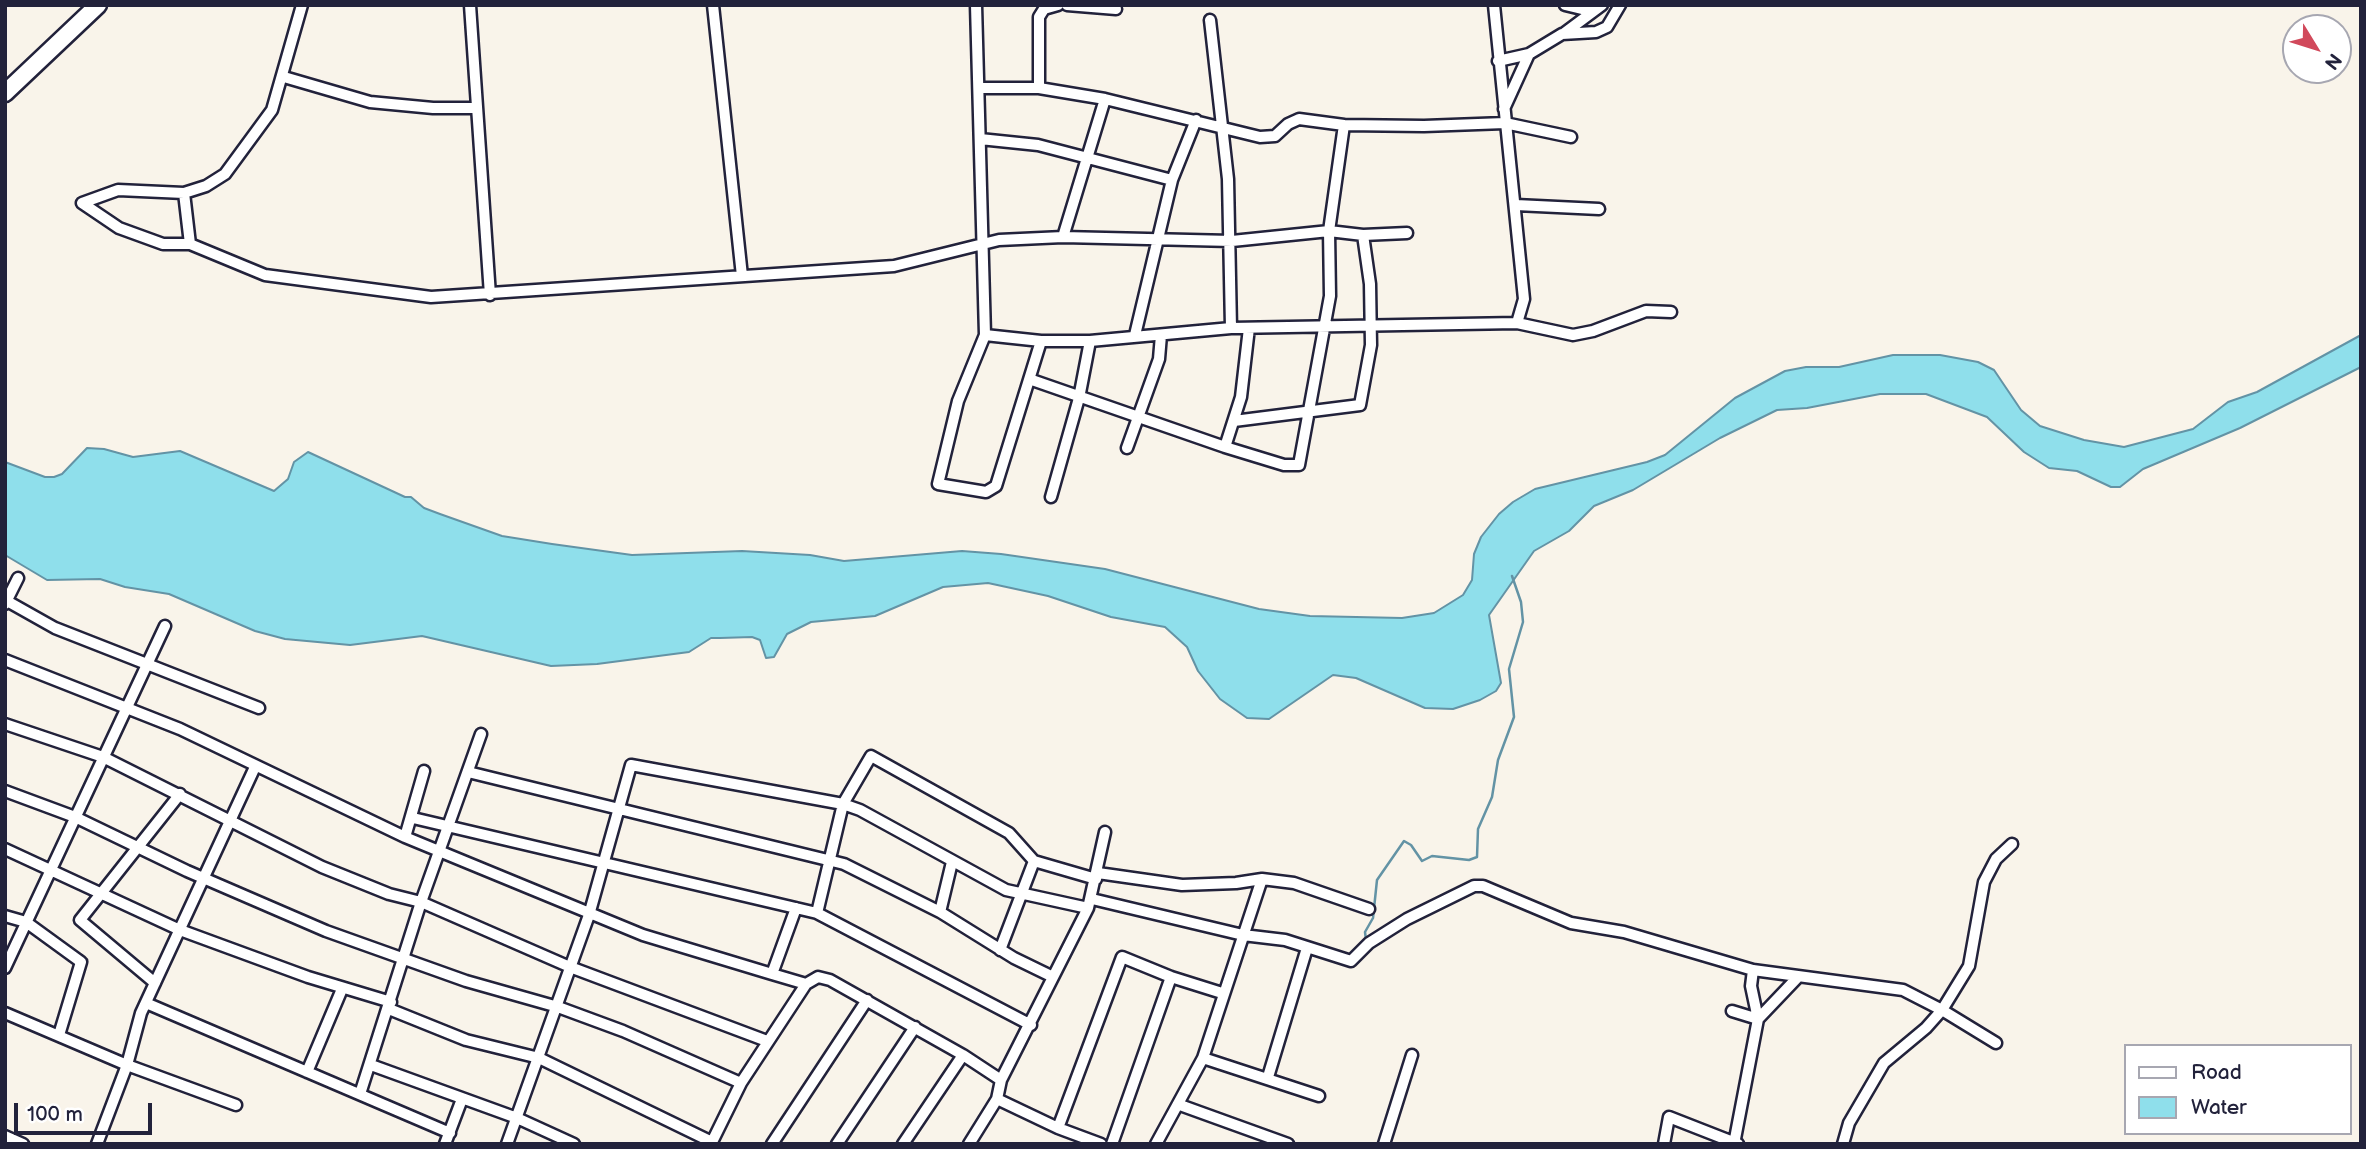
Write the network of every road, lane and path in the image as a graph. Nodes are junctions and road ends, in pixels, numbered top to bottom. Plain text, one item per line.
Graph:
1 (98, 5) edge
2 (302, 5) edge
3 (470, 5) edge
4 (713, 5) edge
5 (976, 5) edge
6 (1058, 5) edge
7 (1067, 5) edge
8 (1494, 5) edge
9 (1565, 5) edge
10 (1602, 5) edge
11 (1620, 5) edge
12 (1116, 9) dead end
13 (1590, 11) junction
14 (1210, 20) dead end
15 (1562, 34) junction
16 (1529, 54) junction
17 (1498, 61) junction
18 (284, 77) junction
19 (980, 88) junction
20 (1039, 88) junction
21 (5, 93) edge
22 (1105, 99) junction
23 (477, 108) junction
24 (1503, 110) junction
25 (1196, 120) junction
26 (1505, 122) junction
27 (1344, 125) junction
28 (1222, 128) junction
29 (1572, 137) dead end
30 (981, 139) junction
31 (1087, 156) junction
32 (1172, 180) junction
33 (184, 193) junction
34 (1516, 205) junction
35 (1599, 209) dead end
36 (1329, 231) junction
37 (1406, 233) dead end
38 (1363, 235) junction
39 (1063, 237) junction
40 (1157, 239) junction
41 (1232, 241) junction
42 (190, 244) junction
43 (982, 245) junction
44 (742, 276) junction
45 (491, 295) junction
46 (1671, 312) dead end
47 (1517, 323) junction
48 (1371, 324) junction
49 (1325, 327) junction
50 (1231, 328) junction
51 (1249, 328) junction
52 (985, 335) junction
53 (1135, 335) junction
54 (1161, 335) junction
55 (1041, 341) junction
56 (1090, 341) junction
57 (1032, 380) junction
58 (1079, 398) junction
59 (1311, 412) junction
60 (1140, 419) junction
61 (1234, 421) junction
62 (1126, 447) dead end
63 (1225, 447) junction
64 (1051, 497) dead end
65 (18, 578) dead end
66 (6, 603) edge
67 (165, 626) dead end
68 (5, 660) edge
69 (147, 664) junction
70 (259, 708) dead end
71 (126, 709) junction
72 (5, 724) edge
73 (481, 734) dead end
74 (103, 757) junction
75 (255, 766) junction
76 (424, 771) dead end
77 (468, 772) junction
78 (5, 791) edge
79 (180, 794) junction
80 (843, 804) junction
81 (619, 810) junction
82 (75, 817) junction
83 (413, 818) junction
84 (230, 821) junction
85 (448, 826) junction
86 (1105, 832) dead end
87 (405, 837) junction
88 (2012, 844) dead end
89 (140, 848) junction
90 (5, 849) edge
91 (439, 850) junction
92 (830, 860) junction
93 (1034, 861) junction
94 (952, 862) junction
95 (604, 864) junction
96 (51, 869) junction
97 (1097, 876) junction
98 (204, 877) junction
99 (1262, 879) junction
100 (103, 892) junction
101 (1022, 892) junction
102 (421, 902) junction
103 (1090, 904) junction
104 (796, 908) junction
105 (1369, 909) dead end
106 (940, 912) junction
107 (817, 913) junction
108 (589, 915) junction
109 (5, 916) edge
110 (26, 922) junction
111 (180, 930) junction
112 (1243, 935) junction
113 (1307, 947) junction
114 (1000, 950) junction
115 (404, 959) junction
116 (570, 967) junction
117 (5, 968) edge
118 (1753, 970) junction
119 (772, 974) junction
120 (1051, 976) junction
121 (1171, 977) junction
122 (1798, 977) junction
123 (155, 983) junction
124 (806, 984) junction
125 (342, 989) junction
126 (1222, 993) junction
127 (867, 1000) junction
128 (146, 1003) junction
129 (390, 1006) junction
130 (558, 1007) junction
131 (1942, 1010) junction
132 (1732, 1011) dead end
133 (5, 1013) edge
134 (1758, 1019) junction
135 (1031, 1025) junction
136 (915, 1027) junction
137 (59, 1035) junction
138 (767, 1041) junction
139 (1996, 1043) dead end
140 (963, 1055) junction
141 (1412, 1055) dead end
142 (539, 1058) junction
143 (1203, 1058) junction
144 (127, 1065) junction
145 (371, 1065) junction
146 (307, 1072) junction
147 (1268, 1077) junction
148 (1001, 1080) junction
149 (741, 1083) junction
150 (360, 1094) junction
151 (1319, 1096) dead end
152 (462, 1099) junction
153 (997, 1099) junction
154 (236, 1105) dead end
155 (1180, 1105) junction
156 (517, 1118) junction
157 (1058, 1128) junction
158 (450, 1133) junction
159 (5, 1136) edge
160 (1665, 1139) edge
161 (711, 1143) edge
162 (1736, 1143) edge
163 (23, 1144) edge
164 (97, 1144) edge
165 (445, 1144) edge
166 (507, 1144) edge
167 (574, 1144) edge
168 (772, 1144) edge
169 (837, 1144) edge
170 (903, 1144) edge
171 (969, 1144) edge
172 (1101, 1144) edge
173 (1112, 1144) edge
174 (1156, 1144) edge
175 (1288, 1144) edge
176 (1384, 1144) edge
177 (1671, 1144) edge
178 (1843, 1144) edge

1 - 21 main road
2 - 18 street
3 - 23 street
4 - 44 street
5 - 19 street
6 - 20 street
7 - 12 street
8 - 17 street
9 - 13 street
10 - 13 street
11 - 15 street
13 - 15 street
14 - 28 street
15 - 16 street
16 - 17 street
16 - 24 street
17 - 24 street
18 - 23 street
18 - 33 street
19 - 20 street
19 - 30 street
20 - 22 street
22 - 25 street
22 - 31 street
23 - 45 street
24 - 26 street
25 - 28 street
25 - 32 street
26 - 27 street
26 - 29 street
26 - 34 street
27 - 28 street
27 - 36 street
28 - 41 street
30 - 31 street
30 - 43 street
31 - 32 street
31 - 39 street
32 - 40 street
33 - 42 street
33 - 42 street
34 - 35 street
34 - 47 street
36 - 38 street
36 - 41 street
36 - 49 street
37 - 38 street
38 - 48 street
39 - 40 street
39 - 43 street
40 - 41 street
40 - 53 street
41 - 50 street
42 - 45 street
43 - 44 street
43 - 52 street
44 - 45 street
46 - 47 street
47 - 48 street
48 - 49 street
48 - 59 street
49 - 51 street
49 - 59 street
50 - 51 street
50 - 54 street
51 - 61 street
52 - 55 street
52 - 57 street
53 - 54 street
53 - 56 street
54 - 60 street
55 - 56 street
55 - 57 street
56 - 58 street
57 - 58 street
58 - 60 street
58 - 64 street
59 - 61 street
59 - 63 street
60 - 62 street
60 - 63 street
61 - 63 street
65 - 66 street
66 - 69 street
67 - 69 street
68 - 71 street
69 - 70 street
69 - 71 street
71 - 74 street
71 - 75 street
72 - 74 street
73 - 77 street
74 - 79 street
74 - 82 street
75 - 84 street
75 - 87 street
76 - 83 street
77 - 81 street
77 - 85 street
78 - 82 street
79 - 84 street
79 - 89 street
80 - 81 street
80 - 92 street
80 - 93 street
80 - 94 street
81 - 92 street
81 - 95 street
82 - 89 street
82 - 96 street
83 - 85 street
83 - 87 street
84 - 98 street
84 - 102 street
85 - 91 street
85 - 95 street
86 - 97 street
87 - 91 street
88 - 131 street
89 - 98 street
89 - 100 street
90 - 96 street
91 - 102 street
91 - 108 street
92 - 106 street
92 - 107 street
93 - 97 street
93 - 101 street
94 - 101 street
94 - 106 street
95 - 104 street
95 - 108 street
96 - 100 street
96 - 110 street
97 - 99 street
97 - 103 street
98 - 111 street
98 - 115 street
99 - 105 street
99 - 112 street
100 - 111 street
100 - 123 street
101 - 103 street
101 - 114 street
102 - 115 street
102 - 116 street
103 - 112 street
103 - 120 street
104 - 107 street
104 - 119 street
106 - 114 street
107 - 135 street
108 - 116 street
108 - 119 street
109 - 110 street
110 - 117 street
110 - 137 street
111 - 123 street
111 - 125 street
112 - 113 street
112 - 126 street
113 - 118 street
113 - 147 street
114 - 120 street
115 - 129 street
115 - 130 street
116 - 130 street
116 - 138 street
118 - 122 street
118 - 134 street
119 - 124 street
120 - 135 street
121 - 126 street
121 - 157 street
121 - 173 street
122 - 131 street
122 - 134 street
123 - 128 street
124 - 127 street
124 - 138 street
125 - 129 street
125 - 146 street
126 - 143 street
127 - 136 street
127 - 168 street
128 - 144 street
128 - 146 street
129 - 142 street
129 - 145 street
130 - 142 street
130 - 149 street
131 - 139 street
131 - 178 street
132 - 134 street
133 - 137 street
134 - 162 street
135 - 148 street
136 - 140 street
136 - 169 street
137 - 144 street
138 - 149 street
140 - 148 street
140 - 170 street
141 - 176 street
142 - 156 street
142 - 161 street
143 - 147 street
143 - 155 street
144 - 154 street
144 - 164 street
145 - 150 street
145 - 152 street
146 - 150 street
147 - 151 street
148 - 153 street
149 - 161 street
150 - 158 street
152 - 156 street
152 - 158 street
153 - 157 street
153 - 171 street
155 - 174 street
155 - 175 street
156 - 166 street
156 - 167 street
157 - 172 street
158 - 165 street
159 - 163 street
160 - 162 street
160 - 177 street

